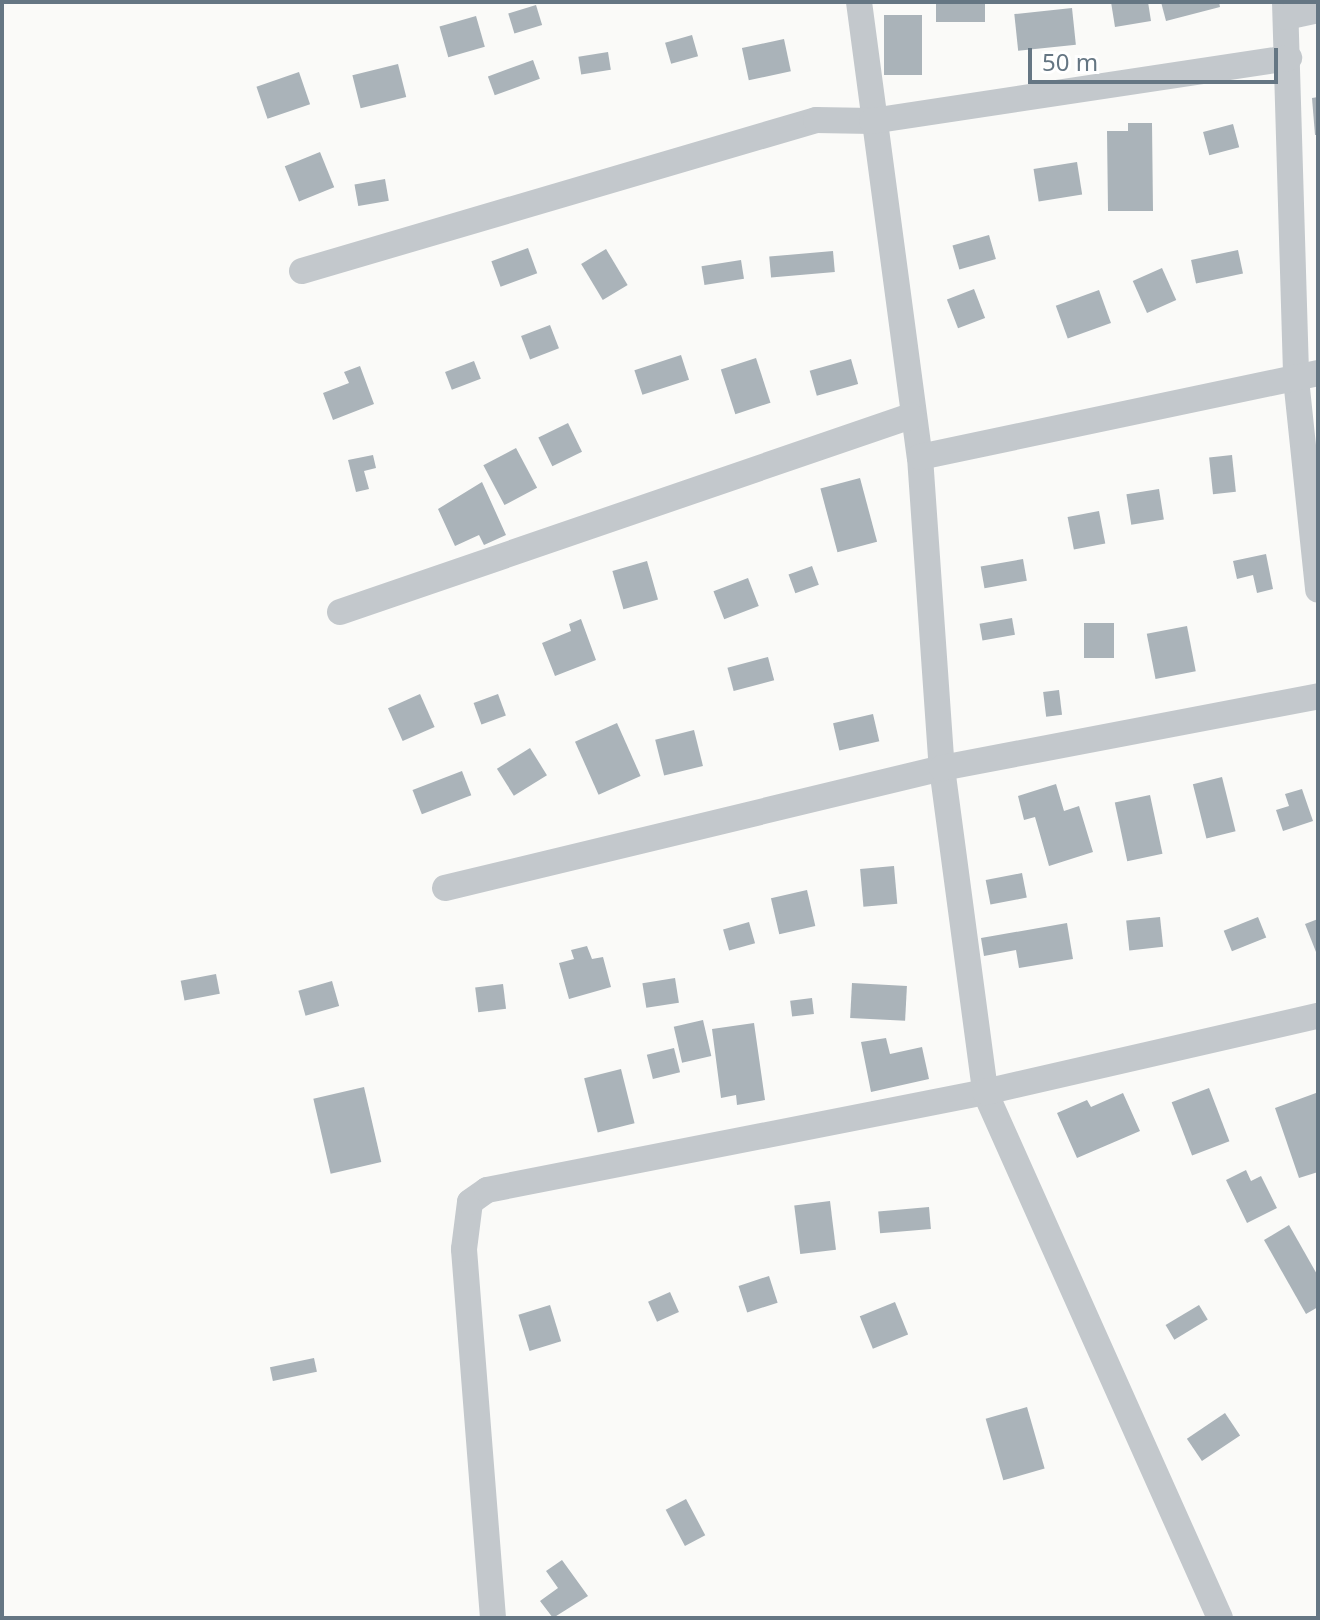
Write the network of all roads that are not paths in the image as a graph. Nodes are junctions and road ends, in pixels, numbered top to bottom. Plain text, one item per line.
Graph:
1 (859, 2) edge
2 (1286, 9) edge
3 (1318, 10) edge
4 (1289, 58) junction
5 (872, 121) junction
6 (302, 271) dead end
7 (1307, 376) edge
8 (911, 416) junction
9 (920, 457) junction
10 (1318, 590) edge
11 (340, 612) dead end
12 (1318, 696) edge
13 (942, 768) junction
14 (445, 888) dead end
15 (1318, 1016) edge
16 (985, 1092) junction
17 (493, 1618) edge
18 (1220, 1618) edge

1 - 5 street
2 - 3 street
2 - 4 street
4 - 5 street
4 - 7 street
5 - 6 street
5 - 8 street
7 - 9 street
7 - 10 street
8 - 9 street
8 - 11 street
9 - 13 street
12 - 13 street
13 - 14 street
13 - 16 street
15 - 16 street
16 - 17 street
16 - 18 street

